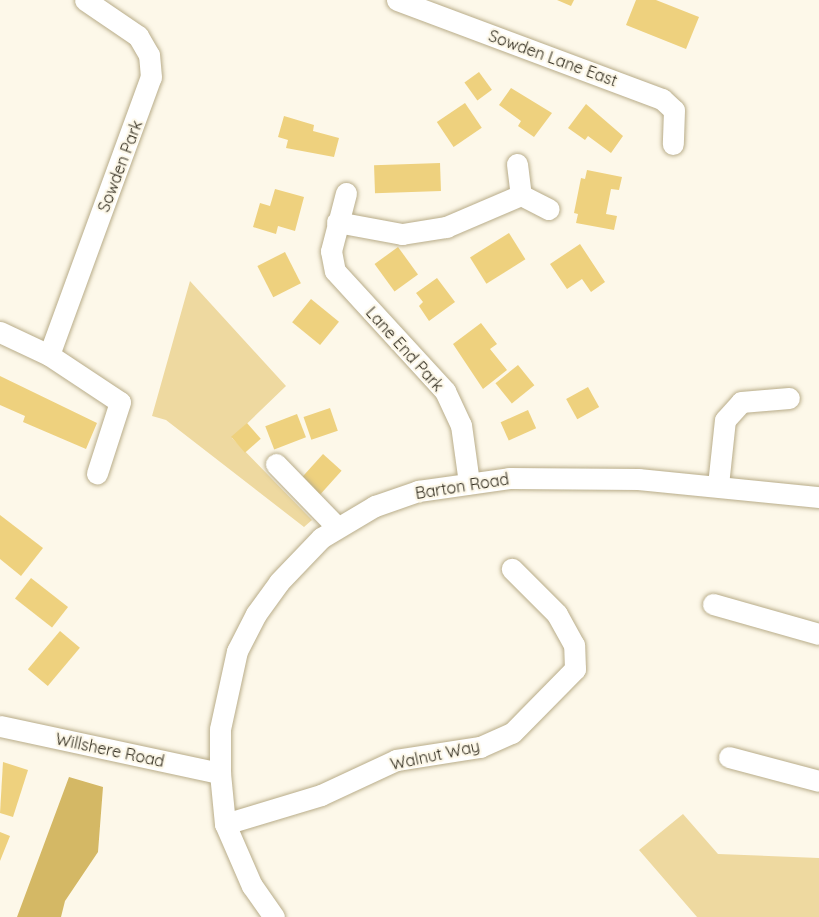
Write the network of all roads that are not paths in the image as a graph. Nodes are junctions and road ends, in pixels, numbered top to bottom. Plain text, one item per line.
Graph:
1 (85, 0) edge
2 (397, 0) edge
3 (673, 144) dead end
4 (517, 164) dead end
5 (346, 193) dead end
6 (521, 195) junction
7 (549, 209) dead end
8 (337, 222) junction
9 (0, 332) edge
10 (49, 355) junction
11 (789, 398) dead end
12 (276, 464) dead end
13 (97, 473) dead end
14 (469, 483) junction
15 (718, 484) junction
16 (819, 497) edge
17 (338, 527) junction
18 (512, 569) dead end
19 (713, 604) dead end
20 (819, 634) edge
21 (0, 726) edge
22 (729, 757) dead end
23 (220, 773) junction
24 (819, 781) edge
25 (225, 824) junction
26 (274, 917) edge

1 - 10 street, Sowden Park
2 - 3 street, Sowden Lane East
4 - 6 street
5 - 8 street, Lane End Park
6 - 7 street
6 - 8 street
8 - 14 street, Lane End Park
9 - 10 street
10 - 13 street
11 - 15 street
12 - 17 street
14 - 15 street, Barton Road
14 - 17 street, Barton Road
15 - 16 street, Barton Road
17 - 23 street, Barton Road
18 - 25 street, Walnut Way
19 - 20 street
21 - 23 street, Willshere Road
22 - 24 street
23 - 25 street, Barton Road
25 - 26 street, Barton Road

